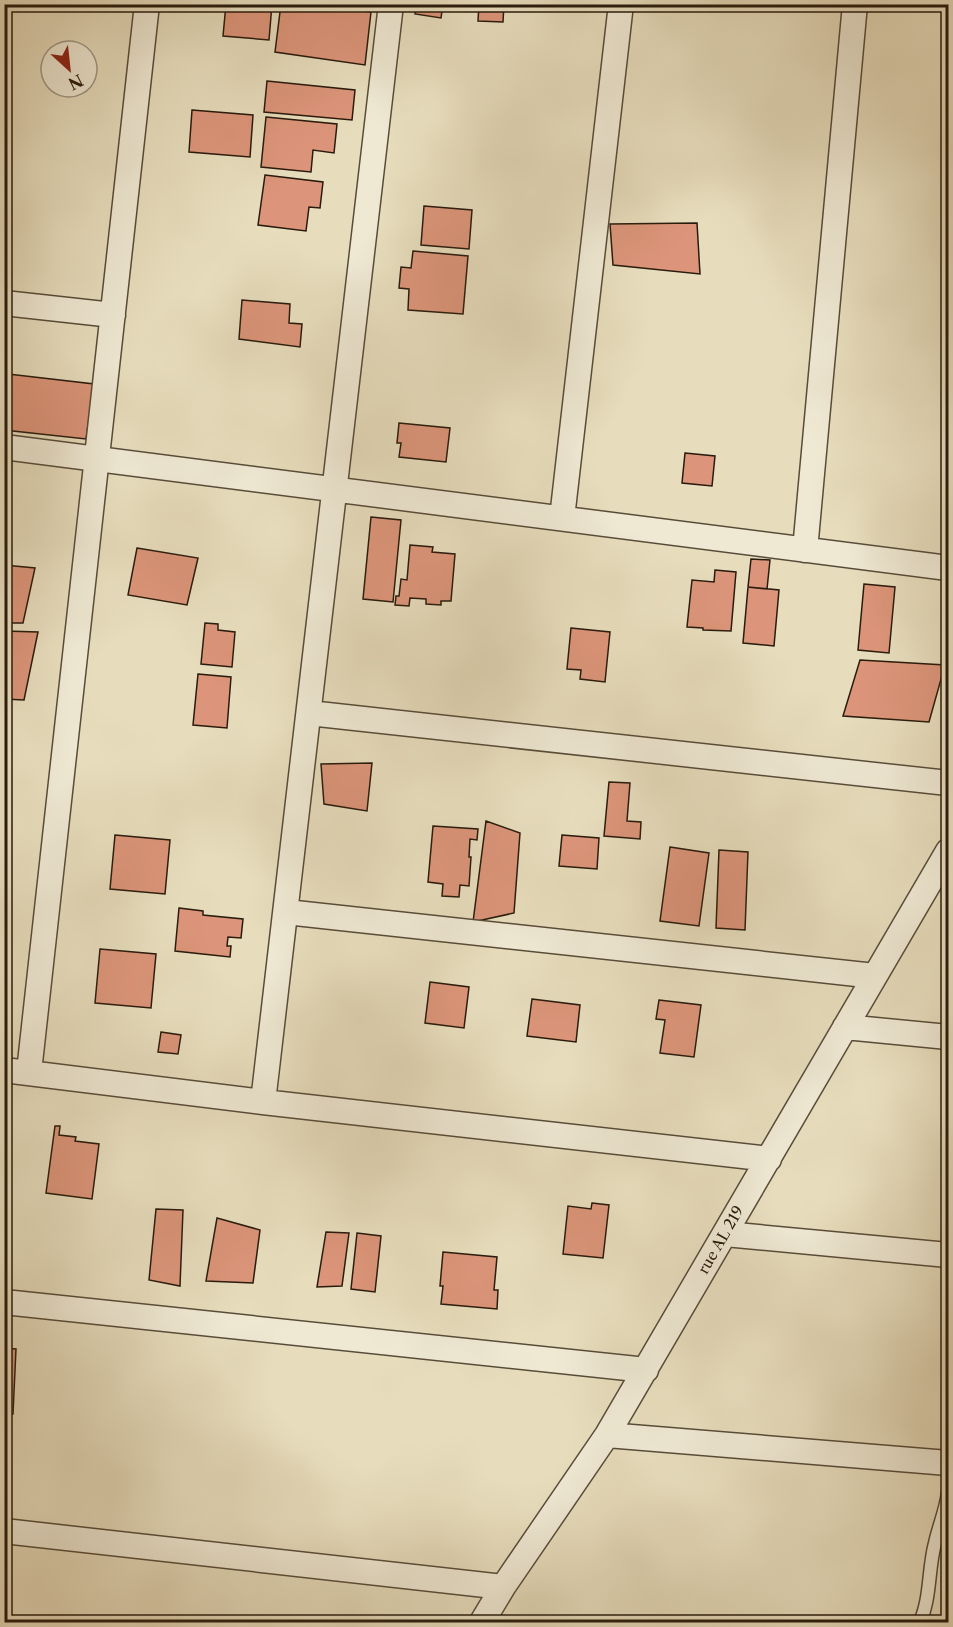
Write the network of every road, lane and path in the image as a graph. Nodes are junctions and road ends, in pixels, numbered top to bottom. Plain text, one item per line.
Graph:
1 (147, 4) edge
2 (391, 4) edge
3 (621, 4) edge
4 (855, 4) edge
5 (4, 303) edge
6 (113, 315) junction
7 (4, 447) edge
8 (97, 459) junction
9 (335, 490) junction
10 (562, 518) junction
11 (805, 550) junction
12 (948, 568) edge
13 (309, 713) junction
14 (948, 783) edge
15 (948, 851) edge
16 (286, 912) junction
17 (875, 976) junction
18 (845, 1027) junction
19 (948, 1037) edge
20 (4, 1070) edge
21 (29, 1072) junction
22 (263, 1102) junction
23 (769, 1159) junction
24 (725, 1234) junction
25 (948, 1255) edge
26 (4, 1302) edge
27 (646, 1370) junction
28 (607, 1435) junction
29 (948, 1463) edge
30 (948, 1492) edge
31 (4, 1531) edge
32 (503, 1587) junction
33 (482, 1623) edge
34 (920, 1623) edge

1 - 6 street
2 - 9 street
3 - 10 street
4 - 11 street
5 - 6 street
6 - 8 street
7 - 8 street
8 - 9 street
8 - 21 street
9 - 10 street
9 - 13 street
10 - 11 street
11 - 12 street
13 - 14 street
13 - 16 street
15 - 17 street, rue AL 219
16 - 17 street
16 - 22 street
17 - 18 street, rue AL 219
18 - 19 street
18 - 23 street, rue AL 219
20 - 21 street
21 - 22 street
22 - 23 street
23 - 24 street, rue AL 219
24 - 25 street
24 - 27 street, rue AL 219
26 - 27 street
27 - 28 street, rue AL 219
28 - 29 street
28 - 32 street, rue AL 219
30 - 34 lane
31 - 32 street
32 - 33 street, rue AL 219

